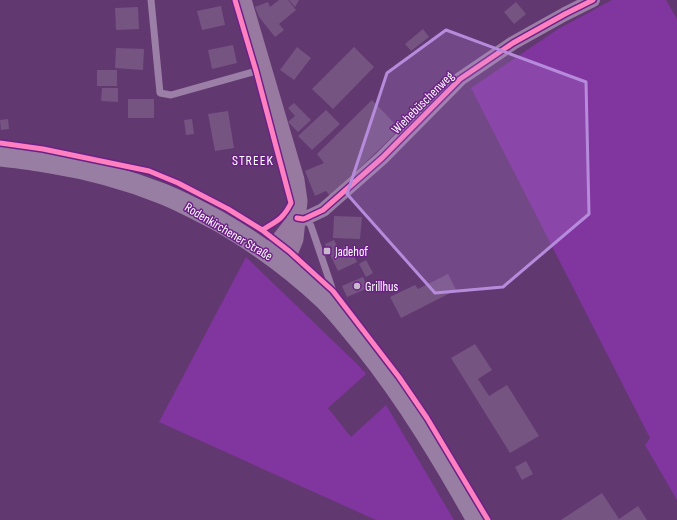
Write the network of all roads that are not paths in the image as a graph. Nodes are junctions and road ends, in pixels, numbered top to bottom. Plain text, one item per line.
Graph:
1 (151, 0) edge
2 (242, 0) edge
3 (593, 0) edge
4 (262, 68) junction
5 (0, 156) edge
6 (300, 219) junction
7 (275, 258) junction
8 (325, 300) junction
9 (477, 520) edge

1 - 4 lane
2 - 4 street
3 - 6 street, Wiehebüschenweg
4 - 6 street
5 - 7 main road, Rodenkirchener Straße
6 - 7 street
6 - 8 lane
7 - 8 main road, Rodenkirchener Straße
8 - 9 main road, Rodenkirchener Straße

